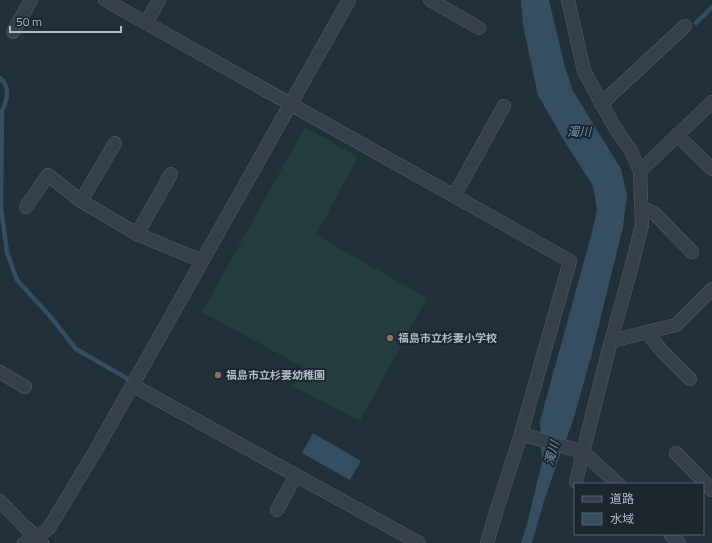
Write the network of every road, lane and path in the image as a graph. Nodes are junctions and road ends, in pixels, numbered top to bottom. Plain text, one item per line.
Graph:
1 (31, 0) edge
2 (105, 0) edge
3 (159, 0) edge
4 (349, 0) edge
5 (430, 0) edge
6 (568, 0) edge
7 (146, 23) junction
8 (685, 26) dead end
9 (479, 28) dead end
10 (13, 32) dead end
11 (712, 102) edge
12 (291, 104) junction
13 (601, 104) junction
14 (504, 106) dead end
15 (678, 135) junction
16 (116, 143) dead end
17 (712, 169) edge
18 (640, 171) junction
19 (171, 174) dead end
20 (454, 196) junction
21 (81, 201) junction
22 (26, 207) dead end
23 (641, 207) junction
24 (137, 234) junction
25 (692, 252) dead end
26 (202, 261) junction
27 (712, 289) edge
28 (647, 332) junction
29 (611, 341) junction
30 (0, 372) edge
31 (690, 379) dead end
32 (132, 385) junction
33 (25, 387) dead end
34 (521, 434) junction
35 (582, 452) junction
36 (676, 453) dead end
37 (296, 475) junction
38 (576, 482) dead end
39 (617, 483) edge
40 (706, 485) edge
41 (0, 501) edge
42 (277, 510) dead end
43 (671, 535) edge
44 (40, 540) edge
45 (24, 543) edge
46 (419, 543) edge
47 (487, 543) edge
48 (679, 543) edge

1 - 10 street
2 - 7 street
3 - 7 street
4 - 12 street
5 - 9 street
6 - 13 street
7 - 12 street
8 - 13 street
11 - 15 street
12 - 20 street
12 - 26 street
13 - 18 street
14 - 20 street
15 - 17 street
15 - 18 street
16 - 21 street
18 - 23 street
19 - 24 street
20 - 34 street
21 - 22 street
21 - 24 street
23 - 25 street
23 - 29 street
24 - 26 street
26 - 32 street
27 - 28 street
28 - 29 street
28 - 31 street
29 - 35 street
30 - 33 street
32 - 37 street
32 - 44 street
34 - 35 street
34 - 47 street
35 - 38 street
35 - 39 street
36 - 40 street
37 - 42 street
37 - 46 street
41 - 44 street
43 - 48 street
44 - 45 street

